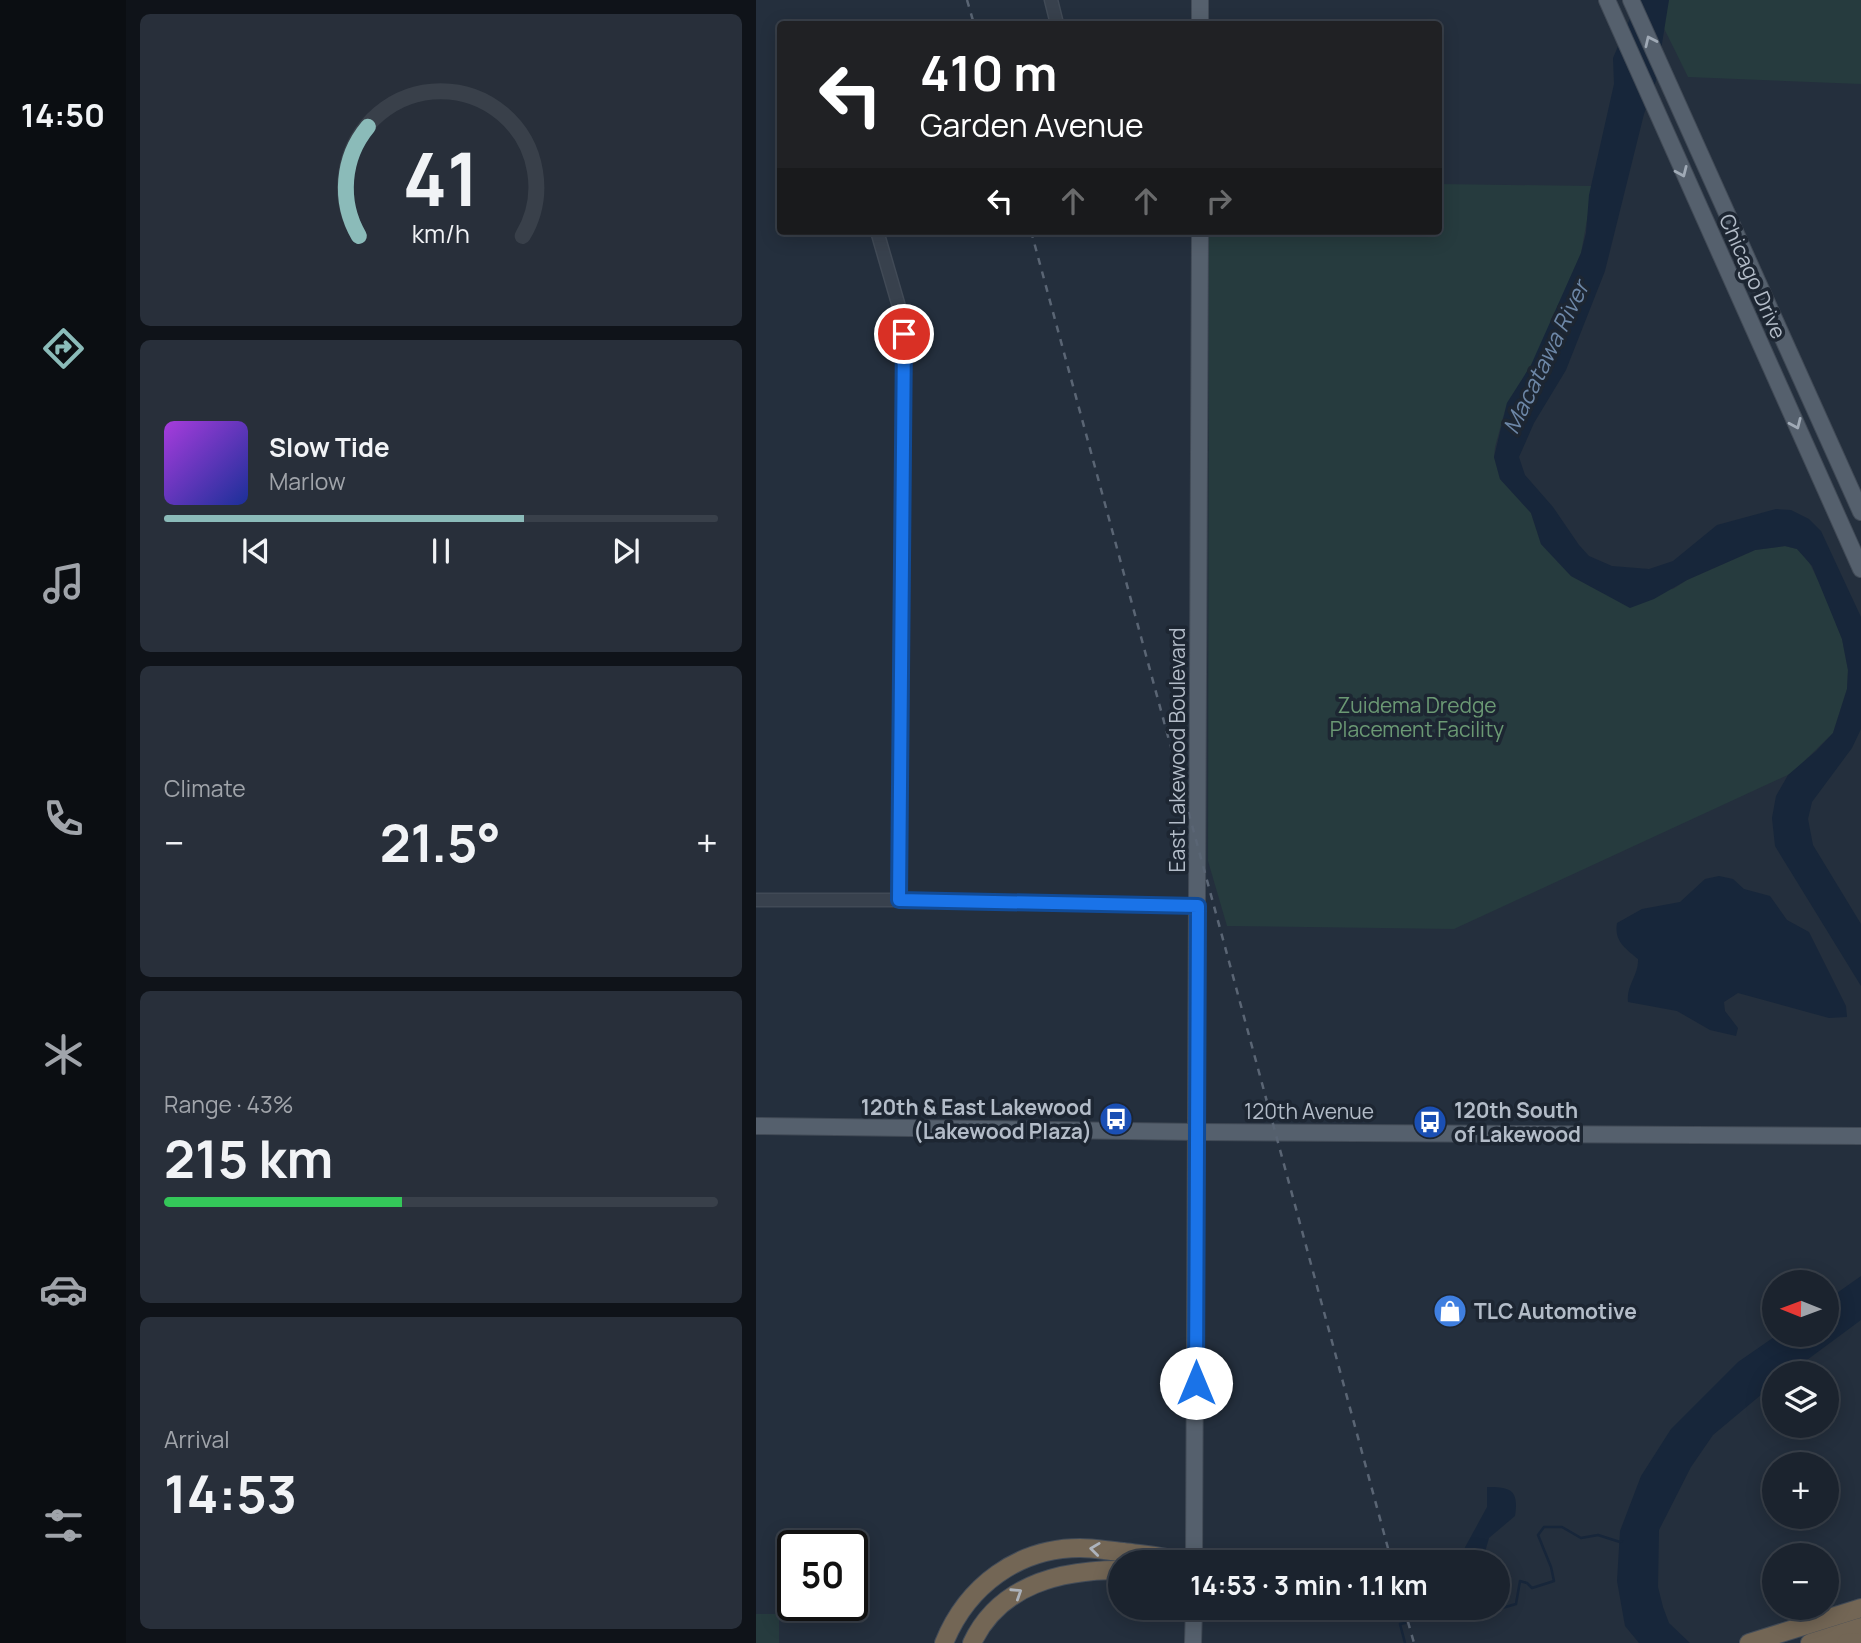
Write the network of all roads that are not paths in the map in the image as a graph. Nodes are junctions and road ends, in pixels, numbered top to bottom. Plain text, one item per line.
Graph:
1 (1051, 0) edge
2 (1200, 0) edge
3 (1607, 0) edge
4 (1631, 1) edge
5 (1056, 21) edge
6 (1200, 21) edge
7 (878, 235) edge
8 (1200, 235) edge
9 (1804, 384) junction
10 (1780, 388) junction
11 (1861, 512) edge
12 (1861, 569) edge
13 (756, 900) edge
14 (899, 900) junction
15 (1198, 906) junction
16 (756, 1126) edge
17 (1198, 1132) junction
18 (1861, 1136) edge
19 (1194, 1550) edge
20 (1108, 1551) edge
21 (1108, 1570) edge
22 (1861, 1608) edge
23 (1194, 1620) edge
24 (1861, 1627) edge
25 (1861, 1642) edge
26 (944, 1643) edge
27 (972, 1643) edge
28 (1193, 1643) edge
29 (1749, 1643) edge
30 (1810, 1643) edge
31 (1846, 1643) edge

1 - 5 street
2 - 6 main road
3 -> 10 main road, Chicago Drive
9 -> 4 main road, Chicago Drive
7 - 14 street
8 - 15 main road, East Lakewood Boulevard
9 - 10 main road
9 - 11 main road, Chicago Drive
10 -> 12 main road, Chicago Drive
13 - 14 street
14 - 15 street
15 - 17 main road, East Lakewood Boulevard
16 - 17 main road, 120th Avenue
17 - 18 main road, 120th Avenue
17 - 19 main road, East Lakewood Boulevard
20 -> 26 highway
27 -> 21 highway
22 - 29 highway
23 - 28 main road
24 - 30 highway
25 - 31 highway

